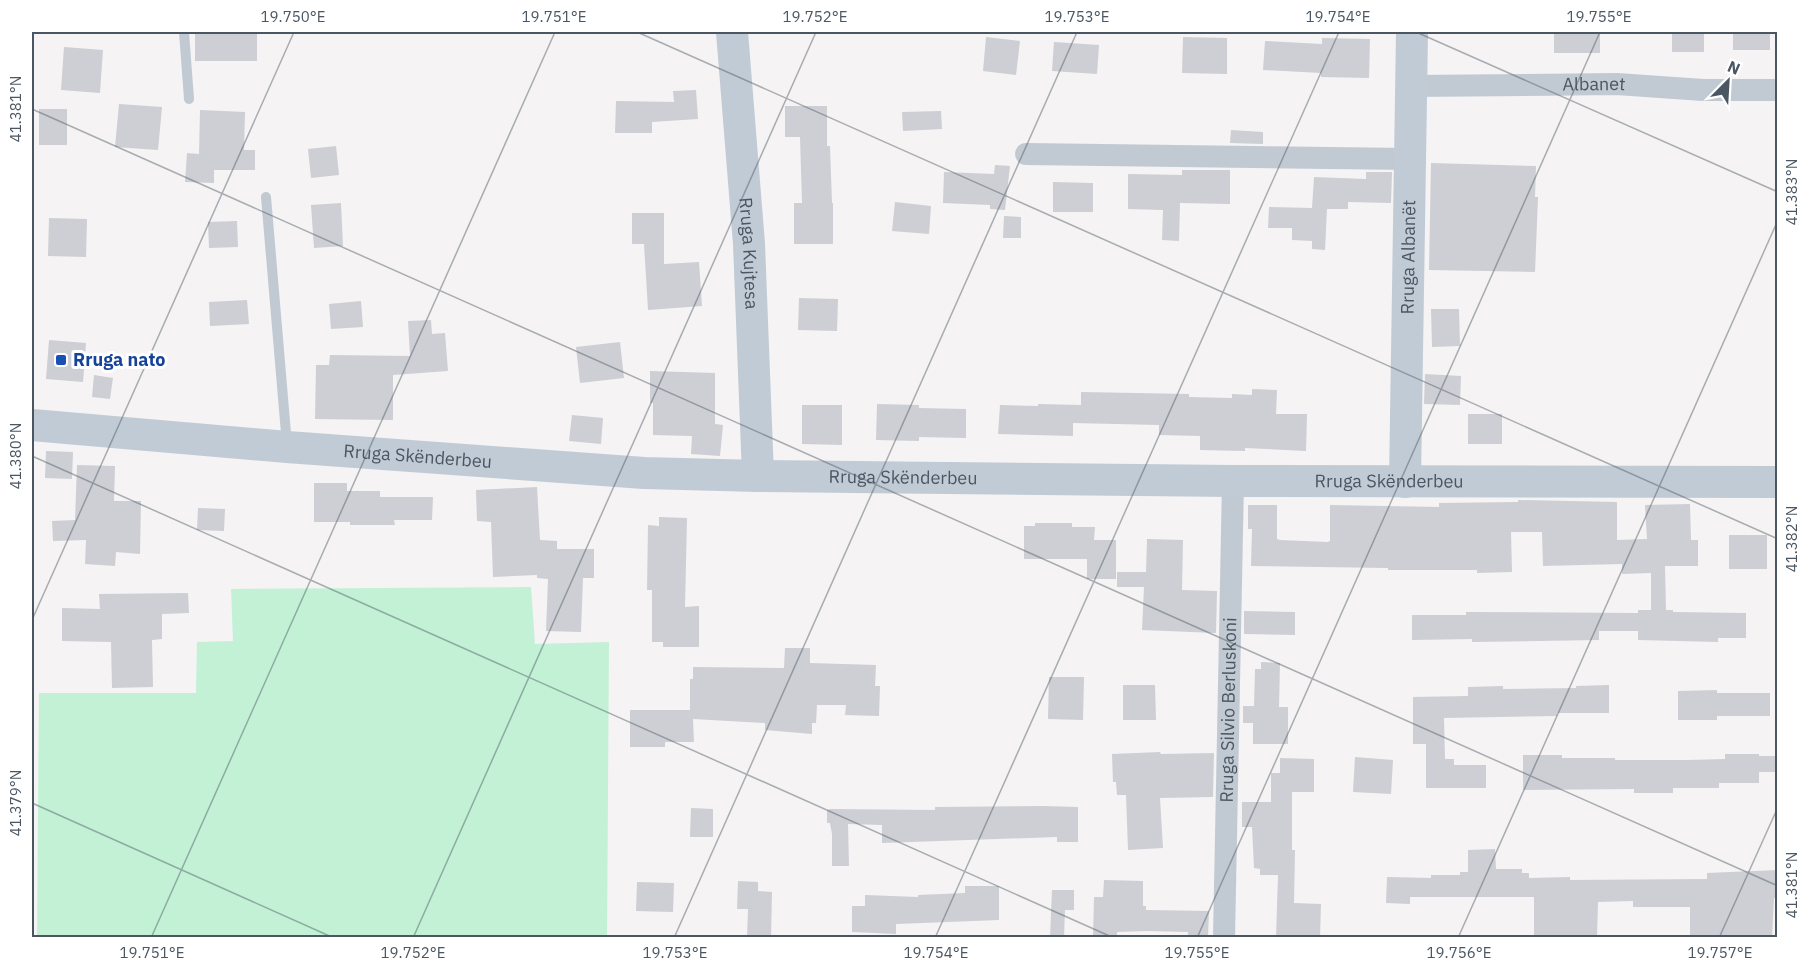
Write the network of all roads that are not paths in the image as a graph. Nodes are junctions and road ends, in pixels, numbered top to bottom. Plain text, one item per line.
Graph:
1 (184, 32) edge
2 (732, 32) edge
3 (1412, 32) edge
4 (1411, 86) junction
5 (1778, 90) edge
6 (189, 99) dead end
7 (1026, 154) dead end
8 (1410, 159) junction
9 (266, 197) dead end
10 (32, 425) edge
11 (287, 447) junction
12 (758, 476) junction
13 (1233, 481) junction
14 (1405, 482) junction
15 (1778, 482) edge
16 (1224, 938) edge

1 - 6 lane
2 - 12 main road, Rruga Kujtesa
3 - 4 main road, Rruga Albanët
4 - 5 street, Albanet
4 - 8 main road, Rruga Albanët
7 - 8 street
8 - 14 main road, Rruga Albanët
9 - 11 lane
10 - 11 main road, Rruga Skënderbeu
11 - 12 main road, Rruga Skënderbeu
12 - 13 main road, Rruga Skënderbeu
13 - 14 main road, Rruga Skënderbeu
13 - 16 street, Rruga Silvio Berluskoni
14 - 15 main road, Rruga Skënderbeu

